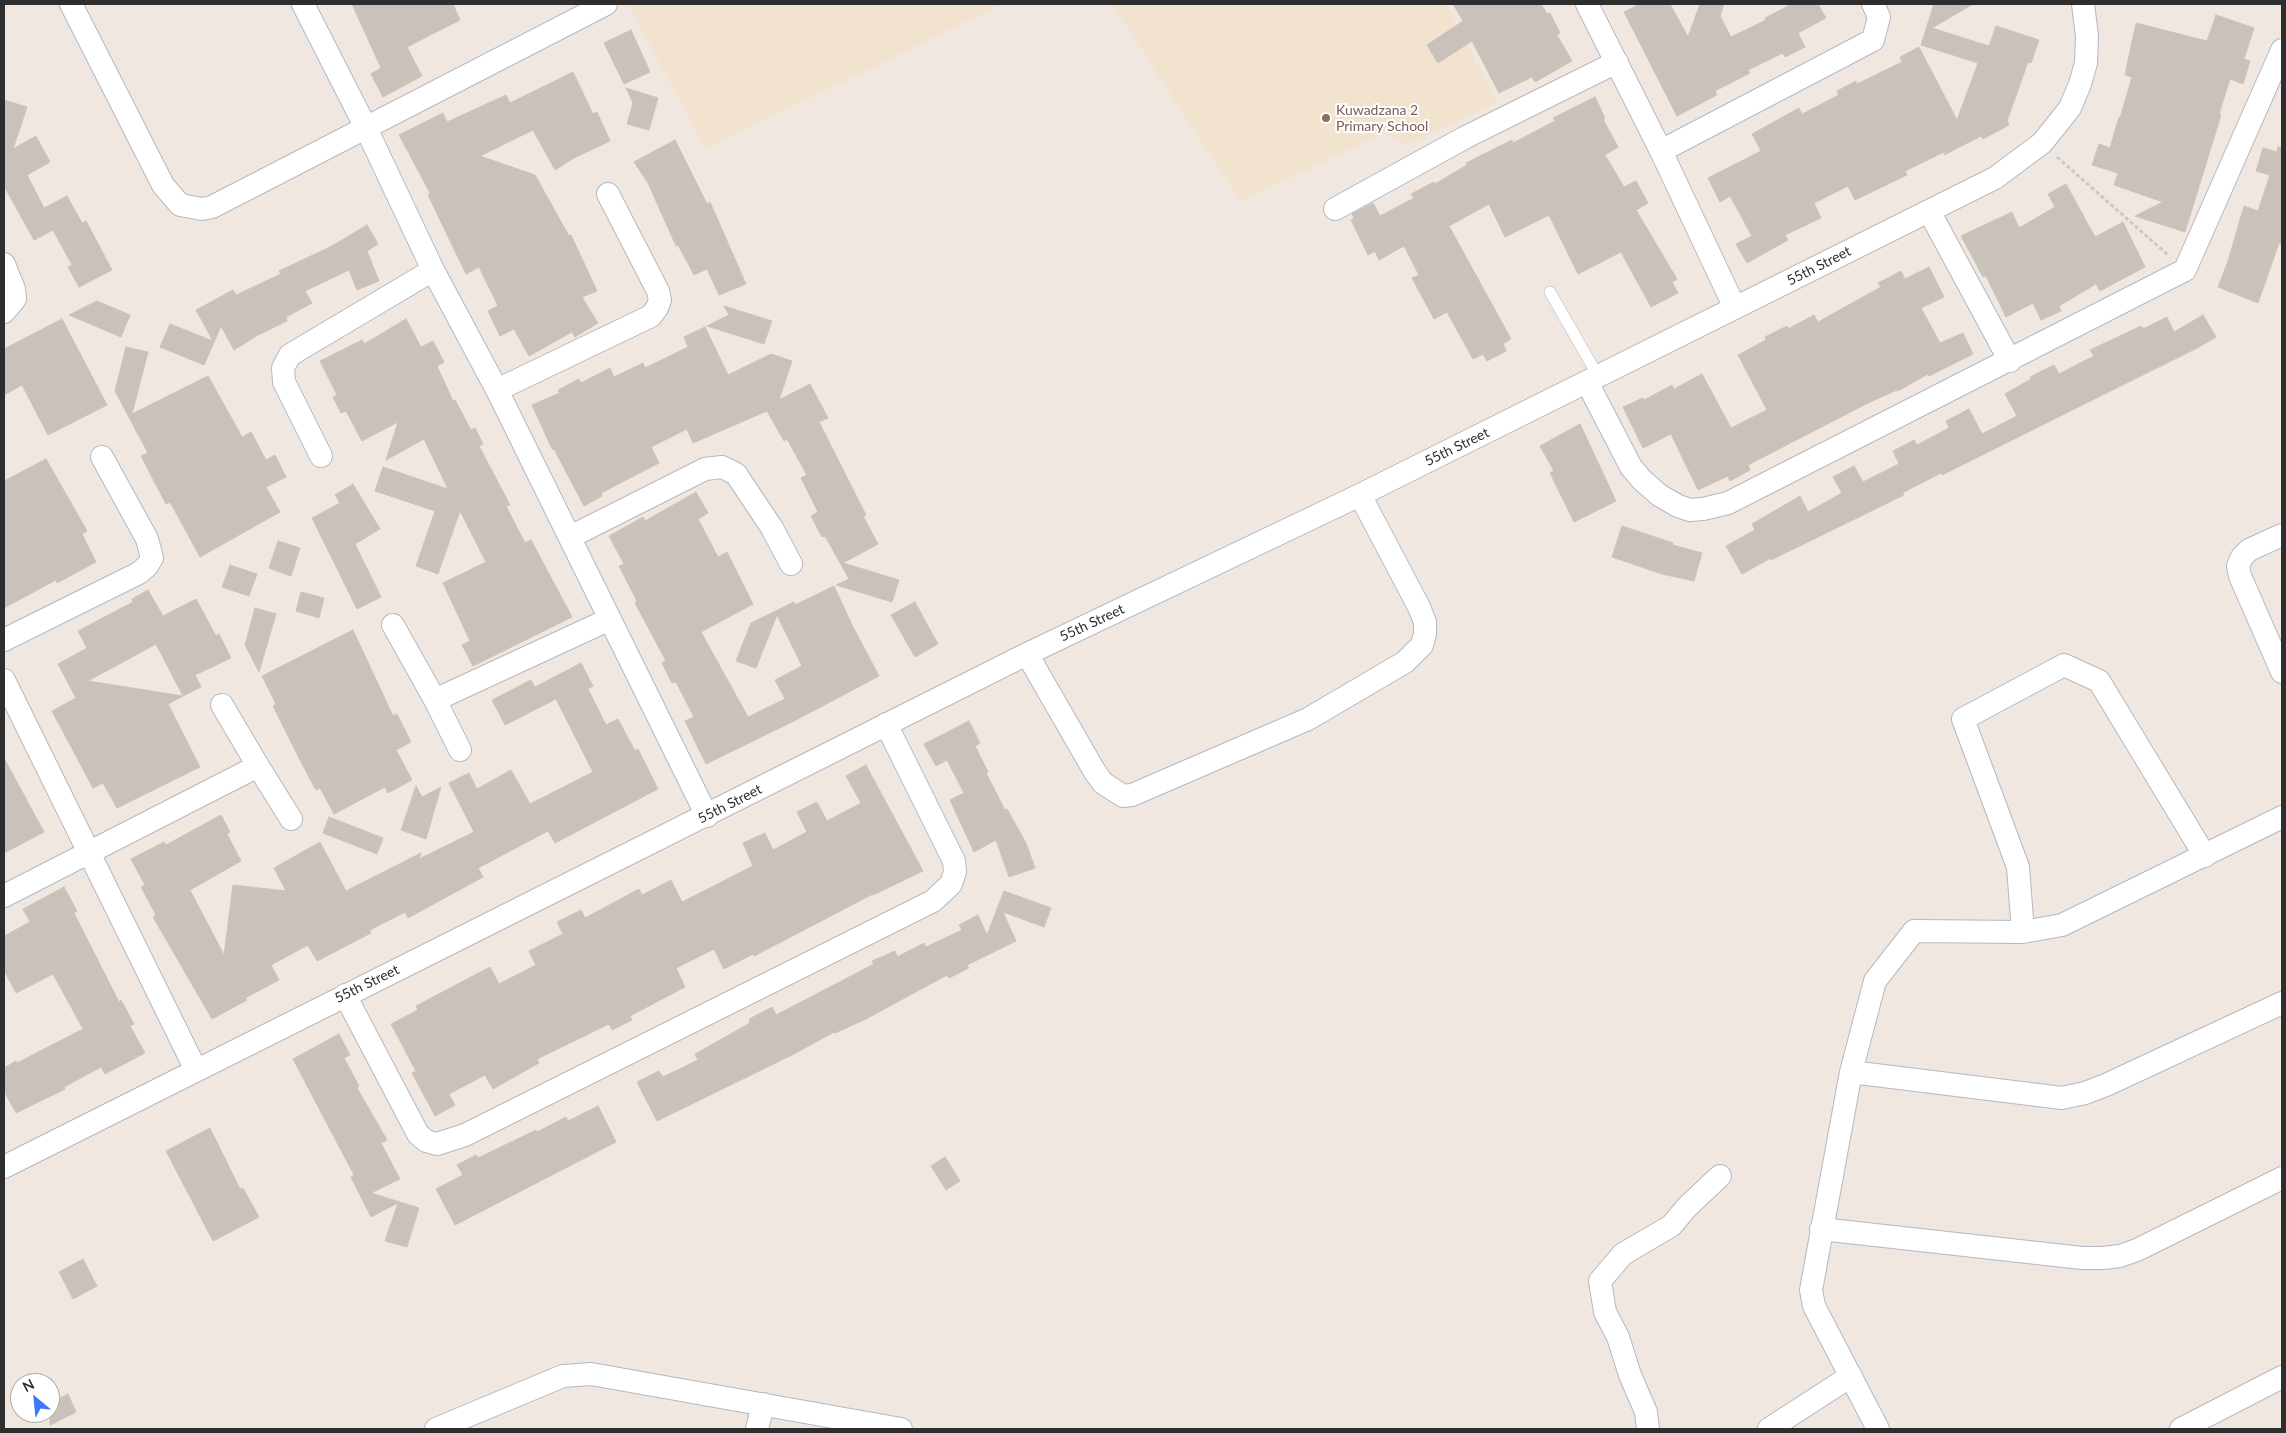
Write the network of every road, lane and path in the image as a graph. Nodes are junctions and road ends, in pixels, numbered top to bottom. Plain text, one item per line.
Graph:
1 (72, 4) edge
2 (303, 4) edge
3 (606, 4) edge
4 (1587, 4) edge
5 (1873, 4) edge
6 (2084, 4) edge
7 (2282, 50) edge
8 (1617, 62) junction
9 (366, 128) junction
10 (2042, 143) junction
11 (1661, 151) junction
12 (608, 194) dead end
13 (1335, 209) dead end
14 (1929, 211) junction
15 (4, 264) edge
16 (433, 270) junction
17 (2185, 270) junction
18 (1550, 292) dead end
19 (1735, 308) junction
20 (4, 312) edge
21 (2010, 360) junction
22 (1593, 379) junction
23 (497, 390) junction
24 (321, 456) dead end
25 (102, 457) dead end
26 (1360, 495) junction
27 (2282, 535) edge
28 (570, 537) junction
29 (790, 564) dead end
30 (610, 619) junction
31 (393, 625) dead end
32 (4, 640) edge
33 (1027, 654) junction
34 (2282, 672) edge
35 (4, 680) edge
36 (435, 700) junction
37 (222, 706) dead end
38 (11, 714) edge
39 (886, 724) junction
40 (460, 750) dead end
41 (258, 766) junction
42 (707, 816) junction
43 (2282, 818) edge
44 (291, 819) dead end
45 (89, 852) junction
46 (2205, 856) junction
47 (4, 896) edge
48 (2023, 932) junction
49 (345, 995) junction
50 (2282, 1003) edge
51 (196, 1070) junction
52 (1851, 1072) junction
53 (4, 1167) edge
54 (1720, 1176) dead end
55 (2282, 1178) edge
56 (1821, 1229) junction
57 (1851, 1376) junction
58 (2282, 1377) edge
59 (763, 1404) junction
60 (436, 1429) edge
61 (757, 1429) edge
62 (901, 1429) edge
63 (1648, 1429) edge
64 (1769, 1429) edge
65 (1878, 1429) edge
66 (2181, 1429) edge

1 - 9 street
2 - 9 street
3 - 9 street
4 - 8 street
5 - 11 street
6 - 10 street, 55th Street
7 - 17 street
8 - 11 street
8 - 13 street
9 - 16 street
10 - 14 street, 55th Street
10 - 17 path
11 - 19 street
12 - 23 street
14 - 19 street, 55th Street
14 - 21 street
15 - 20 street
16 - 23 street
16 - 24 street
17 - 21 street
18 - 22 lane
19 - 22 street, 55th Street
21 - 22 street
22 - 26 street, 55th Street
23 - 28 street
25 - 32 street
26 - 33 street, 55th Street
26 - 33 street
27 - 34 street
28 - 29 street
28 - 30 street
30 - 36 street
30 - 42 street
31 - 36 street
33 - 39 street, 55th Street
35 - 38 street
36 - 40 street
37 - 41 street
38 - 45 street
39 - 42 street, 55th Street
39 - 49 street
41 - 44 street
41 - 45 street
42 - 49 street, 55th Street
43 - 46 street
45 - 47 street
45 - 51 street
46 - 48 street
46 - 48 street
48 - 52 street
49 - 51 street, 55th Street
50 - 52 street
51 - 53 street, 55th Street
52 - 56 street
54 - 63 street
55 - 56 street
56 - 57 street
57 - 64 street
57 - 65 street
58 - 66 street
59 - 60 street
59 - 61 street
59 - 62 street

